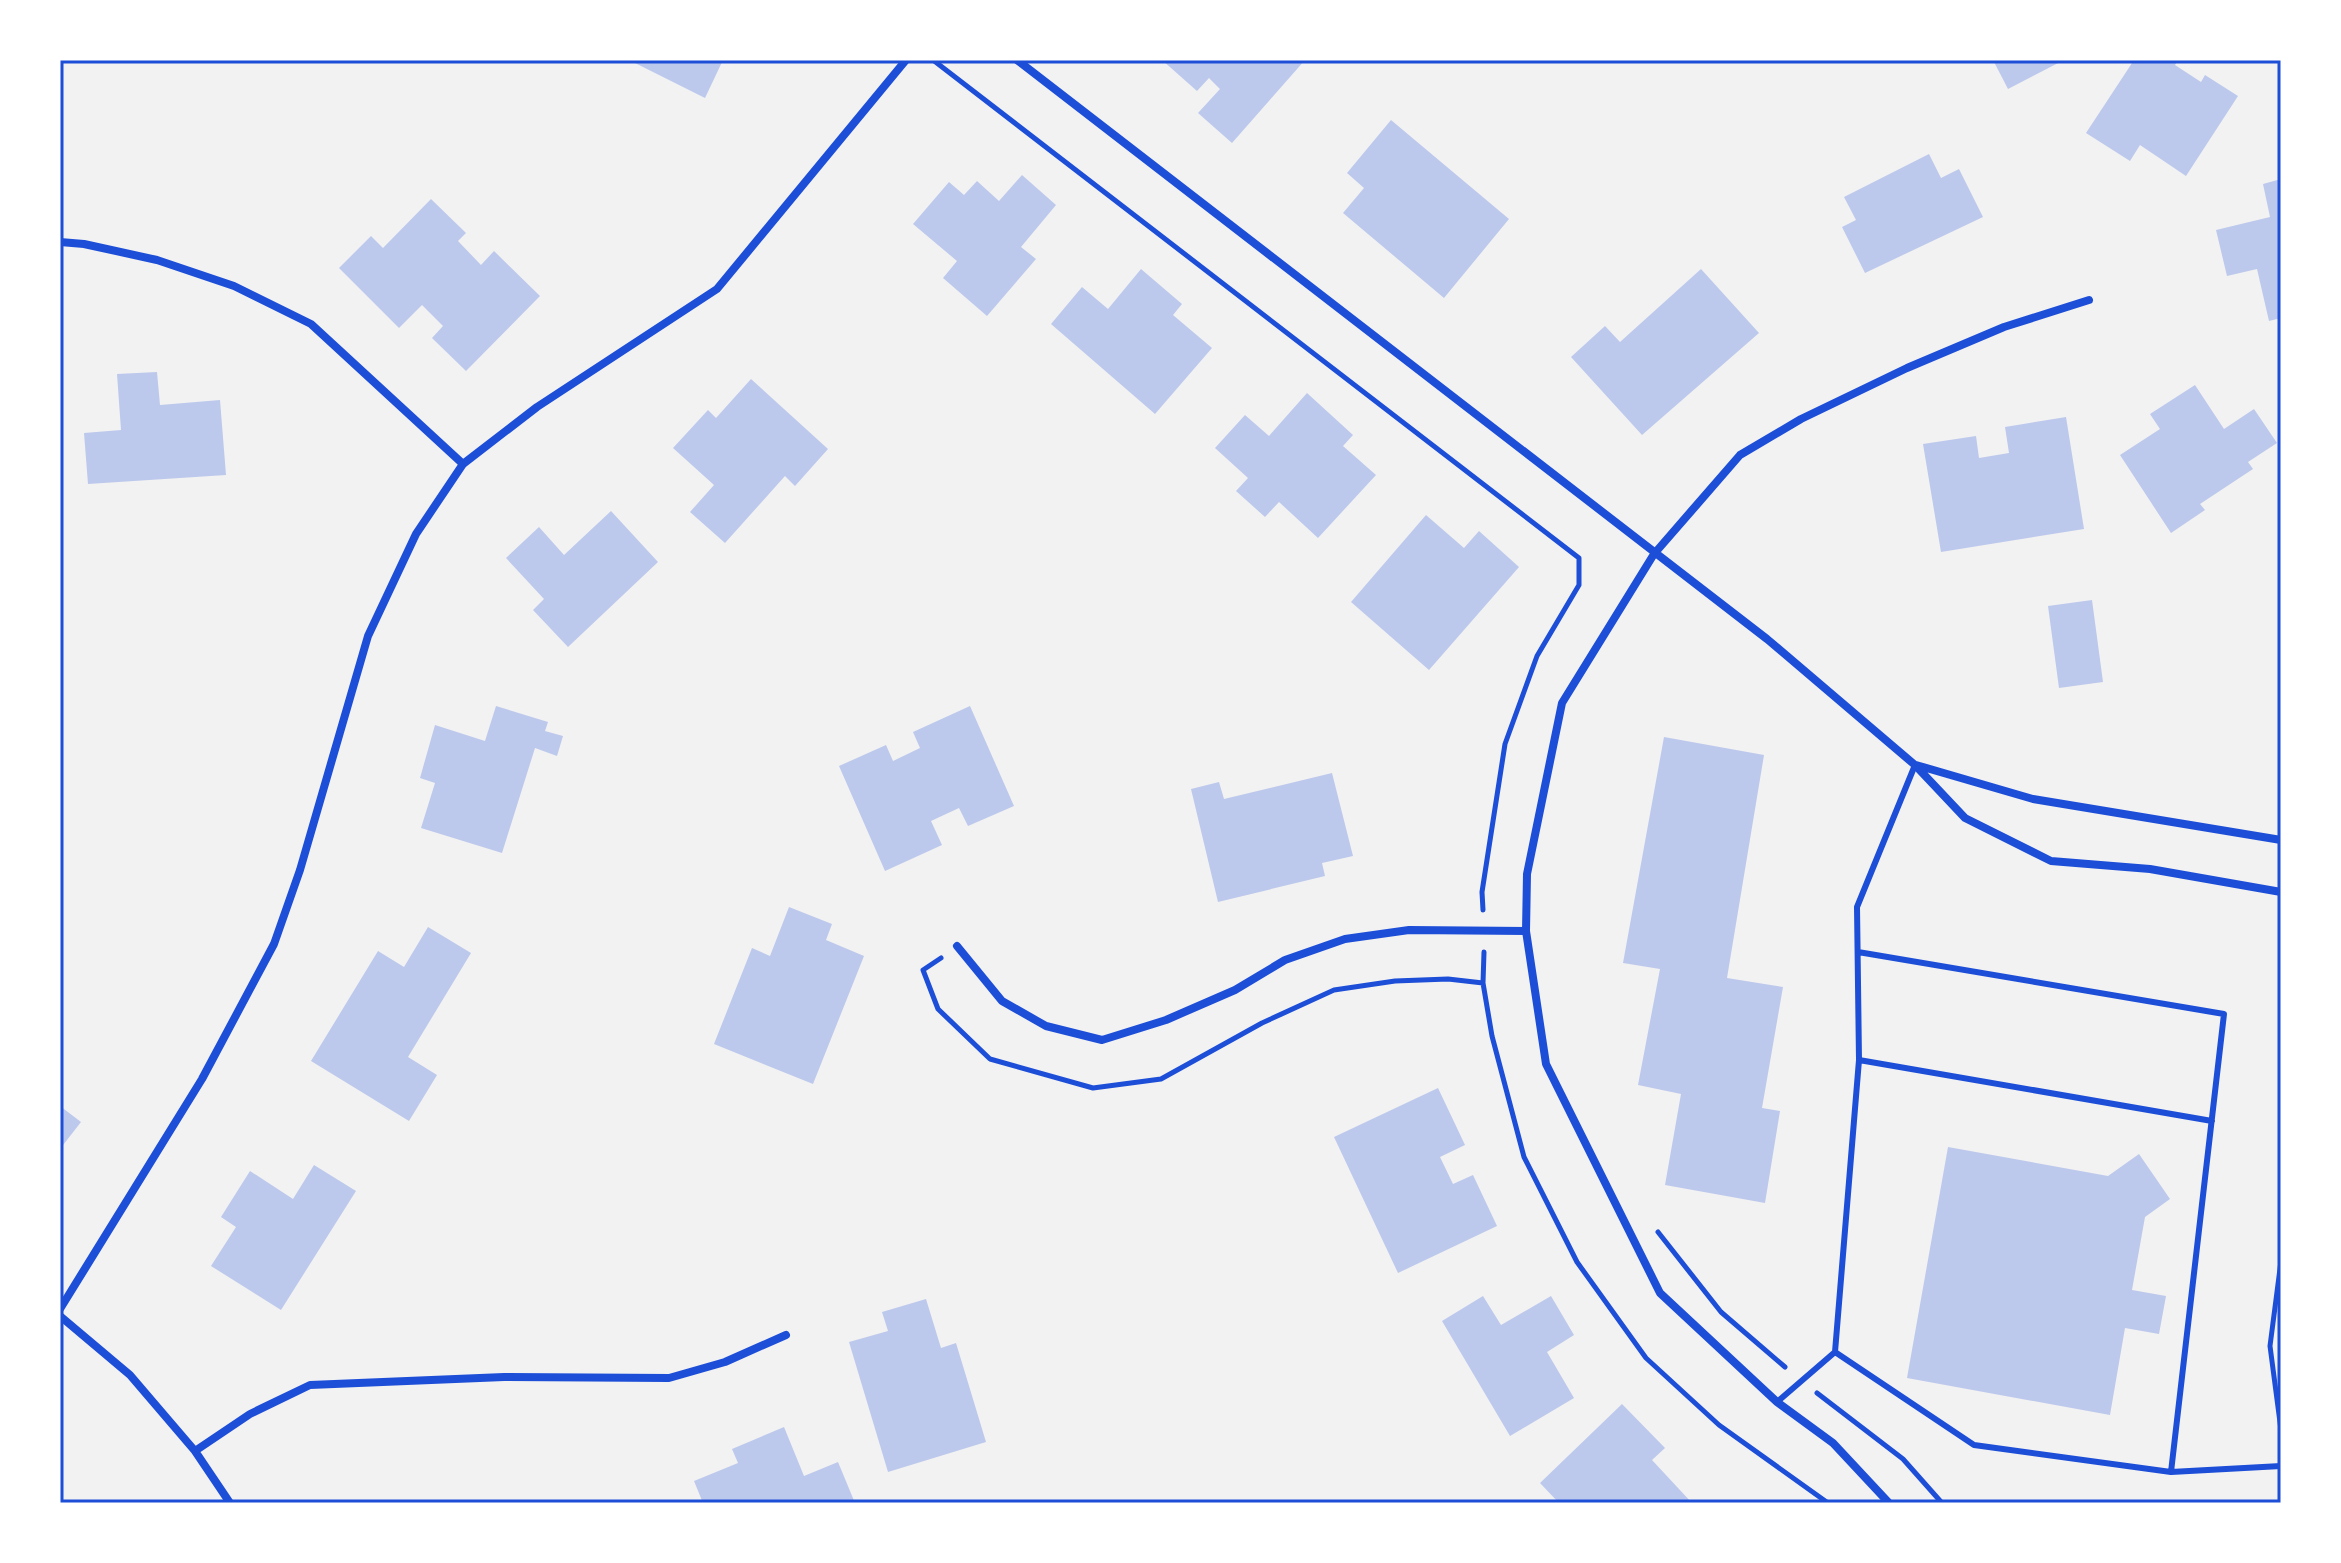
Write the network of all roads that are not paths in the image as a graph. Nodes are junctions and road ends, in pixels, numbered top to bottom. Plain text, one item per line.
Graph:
1 (906, 60) edge
2 (1017, 60) edge
3 (60, 242) edge
4 (2089, 300) dead end
5 (463, 464) junction
6 (1654, 554) junction
7 (1915, 765) junction
8 (2281, 840) edge
9 (2281, 892) edge
10 (1526, 931) junction
11 (957, 946) road end
12 (1858, 952) junction
13 (1859, 1060) junction
14 (2212, 1121) junction
15 (60, 1309) edge
16 (60, 1316) edge
17 (786, 1335) dead end
18 (1835, 1352) junction
19 (1777, 1402) junction
20 (195, 1451) junction
21 (2281, 1466) edge
22 (2171, 1472) junction
23 (230, 1503) edge
24 (1889, 1503) edge

1 - 5 street
2 - 6 street
3 - 5 street
4 - 6 street
5 - 15 street
6 - 7 street
6 - 10 street
7 - 8 street
7 - 9 street
7 - 12 lane
10 - 11 street
10 - 19 street
12 - 13 lane
12 - 14 lane
13 - 14 lane
13 - 18 lane
14 - 22 lane
16 - 20 street
17 - 20 street
18 - 19 lane
18 - 22 lane
19 - 24 street
20 - 23 street
21 - 22 lane

